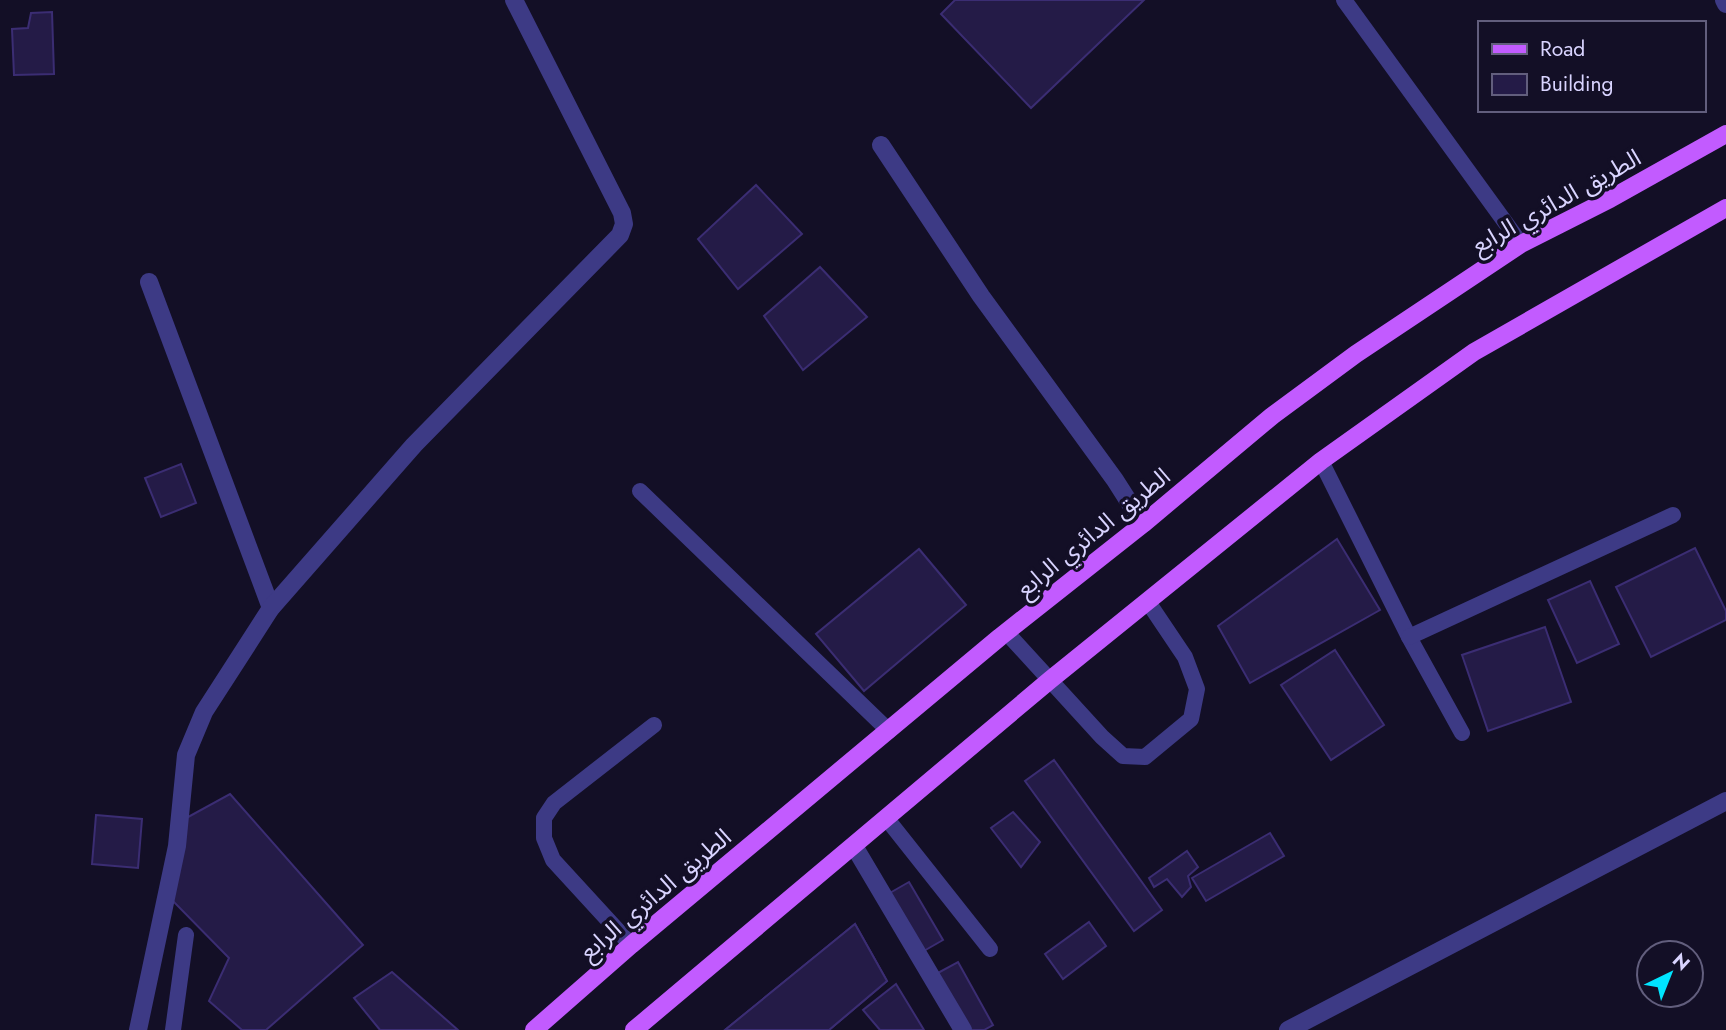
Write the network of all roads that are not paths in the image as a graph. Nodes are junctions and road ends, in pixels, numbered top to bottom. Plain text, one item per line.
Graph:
1 (514, 0) edge
2 (1344, 0) edge
3 (1726, 134) edge
4 (881, 145) dead end
5 (1726, 208) edge
6 (1521, 244) junction
7 (149, 282) dead end
8 (1321, 461) junction
9 (640, 491) dead end
10 (1673, 515) dead end
11 (1143, 524) junction
12 (1148, 602) junction
13 (271, 608) junction
14 (1006, 632) junction
15 (1409, 637) junction
16 (1050, 680) junction
17 (654, 724) dead end
18 (889, 731) junction
19 (1462, 733) dead end
20 (1726, 801) edge
21 (887, 819) junction
22 (854, 846) junction
23 (186, 935) dead end
24 (631, 945) junction
25 (990, 949) dead end
26 (138, 1030) edge
27 (173, 1030) edge
28 (534, 1030) edge
29 (634, 1030) edge
30 (963, 1030) edge
31 (1288, 1030) edge

1 - 13 street
2 - 6 lane
3 - 6 main road, الطريق الدائري الرابع
4 - 11 street
5 - 8 main road
6 - 11 main road, الطريق الدائري الرابع
7 - 13 street
8 - 12 main road
8 - 15 lane
9 - 18 lane
10 - 15 lane
11 - 14 main road, الطريق الدائري الرابع
12 - 16 main road
12 - 16 lane
13 - 26 street
14 - 16 lane
14 - 18 main road, الطريق الدائري الرابع
15 - 19 lane
16 - 21 main road
17 - 24 lane
18 - 24 main road, الطريق الدائري الرابع
20 - 31 street
21 - 22 main road
21 - 25 lane
22 - 29 main road
22 - 30 street
23 - 27 lane
24 - 28 main road, الطريق الدائري الرابع

